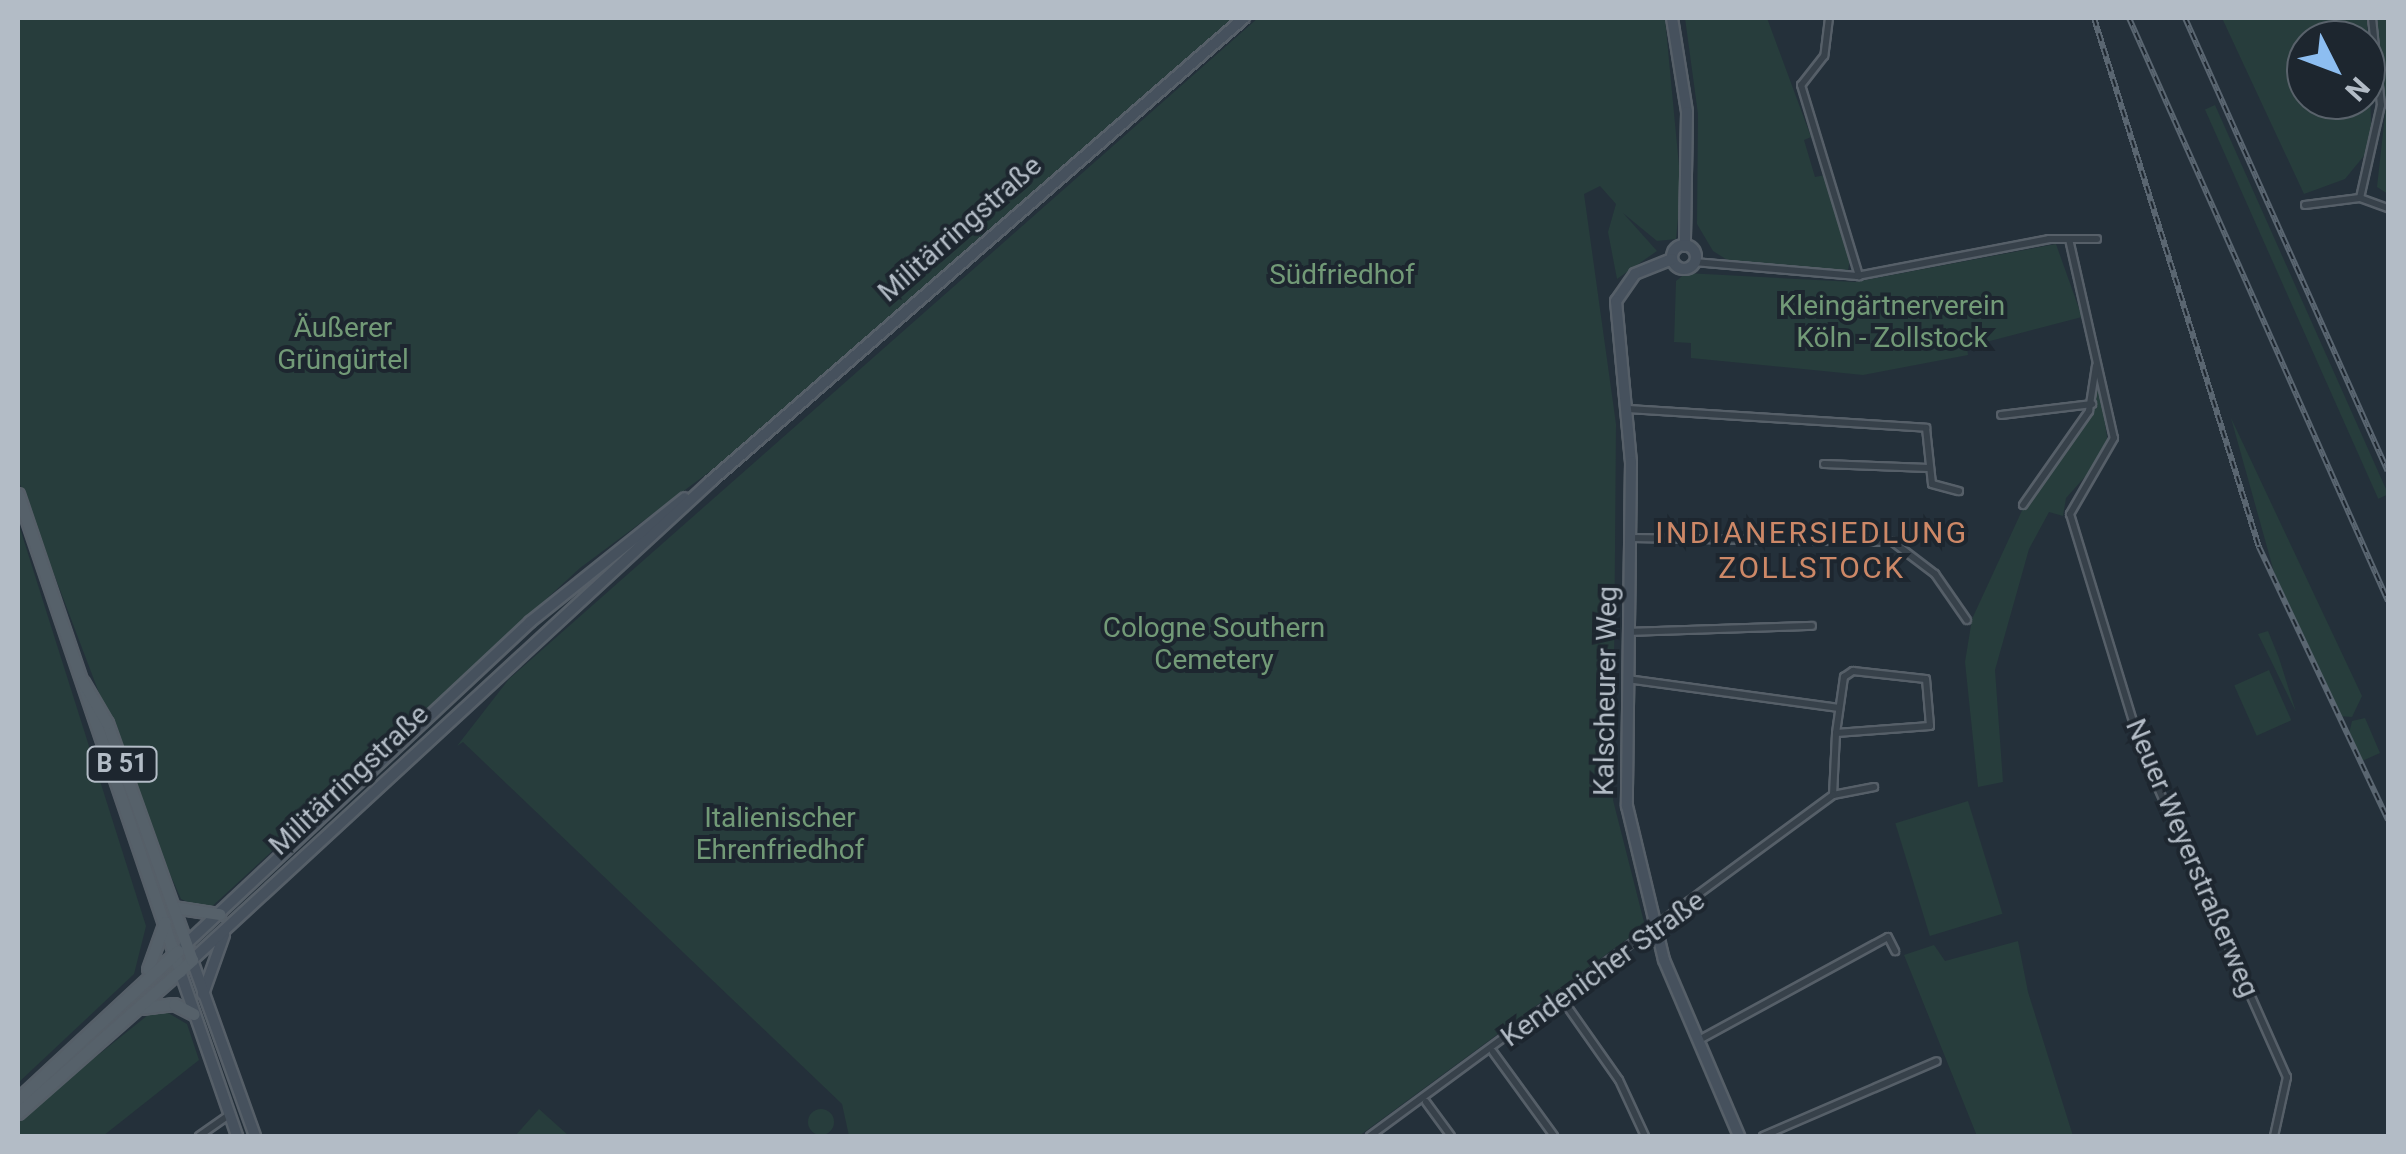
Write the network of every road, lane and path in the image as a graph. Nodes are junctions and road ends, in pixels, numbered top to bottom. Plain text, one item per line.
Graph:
1 (1244, 18) edge
2 (1672, 18) edge
3 (1828, 18) edge
4 (2372, 18) edge
5 (2360, 198) junction
6 (2305, 205) dead end
7 (2388, 208) edge
8 (2096, 239) dead end
9 (2069, 240) junction
10 (1685, 246) junction
11 (1672, 260) junction
12 (1694, 262) junction
13 (1859, 276) junction
14 (2097, 366) junction
15 (2092, 404) junction
16 (1628, 409) junction
17 (2001, 415) dead end
18 (1824, 464) dead end
19 (1928, 468) junction
20 (712, 481) junction
21 (1959, 490) dead end
22 (18, 494) edge
23 (2023, 505) dead end
24 (1632, 538) junction
25 (1967, 620) dead end
26 (1812, 626) dead end
27 (1628, 632) junction
28 (1626, 679) junction
29 (83, 682) junction
30 (1839, 708) junction
31 (1836, 734) junction
32 (1874, 788) dead end
33 (1833, 795) junction
34 (173, 908) junction
35 (219, 914) junction
36 (165, 922) junction
37 (229, 925) junction
38 (1657, 930) junction
39 (181, 949) junction
40 (1895, 951) dead end
41 (192, 960) junction
42 (180, 970) junction
43 (140, 982) junction
44 (203, 994) junction
45 (1562, 1000) junction
46 (137, 1009) junction
47 (194, 1014) junction
48 (1698, 1041) junction
49 (1493, 1052) junction
50 (1937, 1061) dead end
51 (18, 1099) edge
52 (1426, 1102) junction
53 (246, 1110) junction
54 (18, 1113) edge
55 (229, 1115) junction
56 (199, 1136) edge
57 (236, 1136) edge
58 (255, 1136) edge
59 (1370, 1136) edge
60 (1452, 1136) edge
61 (1554, 1136) edge
62 (1646, 1136) edge
63 (1738, 1136) edge
64 (1763, 1136) edge
65 (2274, 1136) edge

1 - 20 main road, Militärringstraße
2 - 10 main road
3 - 13 street
4 - 5 street
5 - 6 street
5 - 7 street
8 - 9 street
9 - 13 street
9 - 14 street, Neuer Weyerstraßerweg
10 - 11 main road
10 - 12 main road
11 - 12 main road
11 - 16 main road, Kalscheurer Weg
12 - 13 street
14 - 15 street
14 - 65 street, Neuer Weyerstraßerweg
15 - 17 street
15 - 23 street
16 - 19 street
16 - 24 main road, Kalscheurer Weg
18 - 19 street
19 - 21 street
20 - 35 main road, Militärringstraße
20 - 37 main road, Militärringstraße
22 - 29 main road, B 51
24 - 25 street
24 - 27 main road, Kalscheurer Weg
26 - 27 street
27 - 28 main road, Kalscheurer Weg
28 - 30 street
28 - 38 main road, Kalscheurer Weg
29 - 34 main road, B 51
29 - 36 main road, B 51
30 - 31 street
30 - 31 street
31 - 33 street
32 - 33 street
33 - 38 street, Kendenicher Straße
34 - 35 main road
34 - 39 main road, B 51
35 - 39 main road, Militärringstraße
36 - 39 main road, B 51
36 - 43 main road
37 - 41 main road, Militärringstraße
37 - 44 main road
38 - 45 street, Kendenicher Straße
38 - 48 main road, Kalscheurer Weg
39 - 41 main road, B 51
39 - 42 main road, B 51
39 - 43 main road, Militärringstraße
40 - 48 street
41 - 42 main road, Militärringstraße
41 - 44 main road
42 - 46 main road, Militärringstraße
42 - 47 main road
43 - 51 main road, Militärringstraße
44 - 53 main road
45 - 49 street, Kendenicher Straße
45 - 62 street
46 - 47 main road
46 - 54 main road, Militärringstraße
47 - 55 main road
48 - 63 main road, Kalscheurer Weg
49 - 52 street, Kendenicher Straße
49 - 61 street
50 - 64 street
52 - 59 street, Kendenicher Straße
52 - 60 street
53 - 55 main road
53 - 58 main road
55 - 56 street
55 - 57 main road

